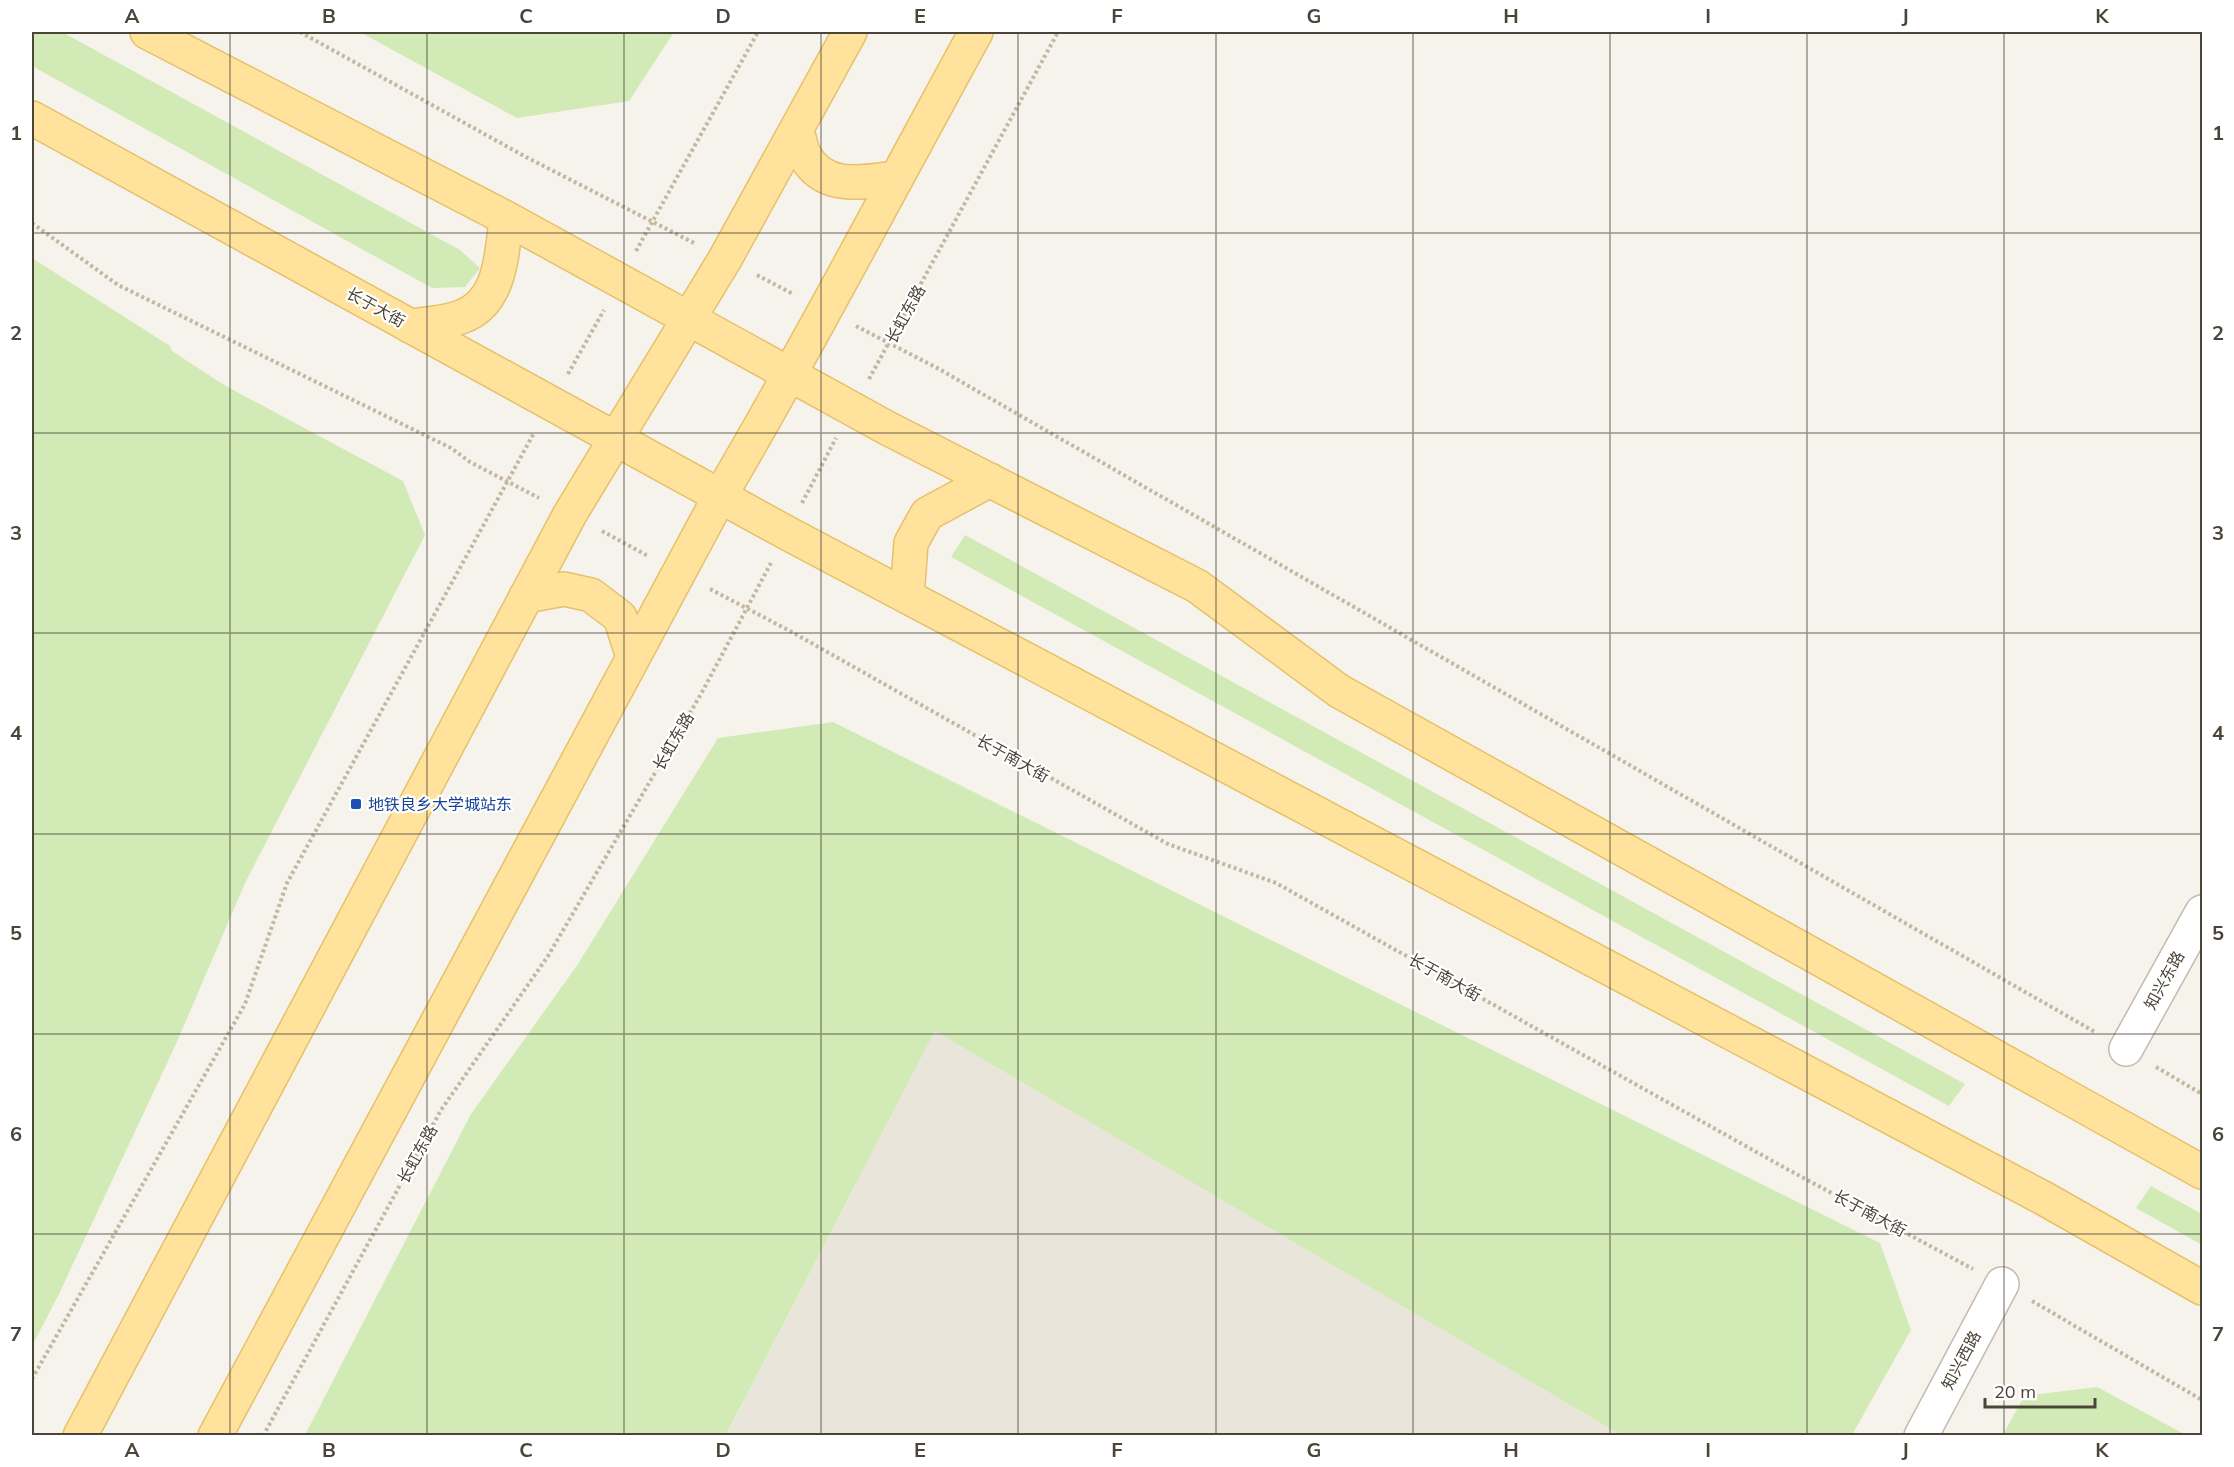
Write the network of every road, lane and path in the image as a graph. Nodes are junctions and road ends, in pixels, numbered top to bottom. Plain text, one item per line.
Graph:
1 (147, 32) edge
2 (300, 32) edge
3 (758, 32) edge
4 (850, 32) edge
5 (976, 32) edge
6 (1058, 32) edge
7 (32, 118) edge
8 (797, 129) junction
9 (895, 178) junction
10 (506, 218) junction
11 (652, 222) junction
12 (32, 223) edge
13 (725, 259) junction
14 (620, 281) junction
15 (823, 309) junction
16 (688, 319) junction
17 (410, 327) junction
18 (890, 343) junction
19 (790, 375) junction
20 (551, 404) junction
21 (851, 409) junction
22 (616, 438) junction
23 (990, 480) junction
24 (507, 482) junction
25 (720, 496) junction
26 (570, 514) junction
27 (787, 533) junction
28 (679, 572) junction
29 (526, 596) junction
30 (907, 596) junction
31 (747, 609) junction
32 (633, 657) junction
33 (2202, 912) edge
34 (2126, 1049) junction
35 (2202, 1094) edge
36 (2202, 1172) edge
37 (2002, 1284) junction
38 (2202, 1288) edge
39 (32, 1379) edge
40 (2202, 1400) edge
41 (80, 1436) edge
42 (215, 1436) edge
43 (263, 1436) edge
44 (1921, 1436) edge

1 - 10 main road
2 - 11 path
3 - 11 path
4 - 8 main road
5 - 9 main road
6 - 18 path, 长虹东路
7 - 17 main road, 长于大街
8 - 9 main road
8 - 13 main road
9 - 15 main road
10 - 14 main road
10 - 17 main road
11 - 13 path
11 - 14 path
12 - 24 path
13 - 15 path
13 - 16 main road
14 - 16 main road
14 - 20 path
15 - 18 path
15 - 19 main road
16 - 19 main road
16 - 22 main road
17 - 20 main road, 长于大街
18 - 21 path, 长虹东路
18 - 34 path
19 - 21 main road
19 - 25 main road
20 - 22 main road, 长于大街
20 - 24 path
21 - 23 main road
21 - 27 path, 长虹东路
22 - 25 main road, 长于大街
22 - 26 main road
23 - 30 main road
23 - 36 main road
24 - 26 path
24 - 39 path
25 - 27 main road
25 - 28 main road
26 - 28 path
26 - 29 main road
27 - 30 main road
27 - 31 path, 长虹东路
28 - 31 path, 长于南大街
28 - 32 main road
29 - 32 main road
29 - 41 main road
30 - 38 main road
31 - 37 path, 长于南大街
31 - 43 path, 长虹东路
32 - 42 main road
33 - 34 street, 知兴东路
34 - 35 path
37 - 40 path, 长于南大街
37 - 44 street, 知兴西路

